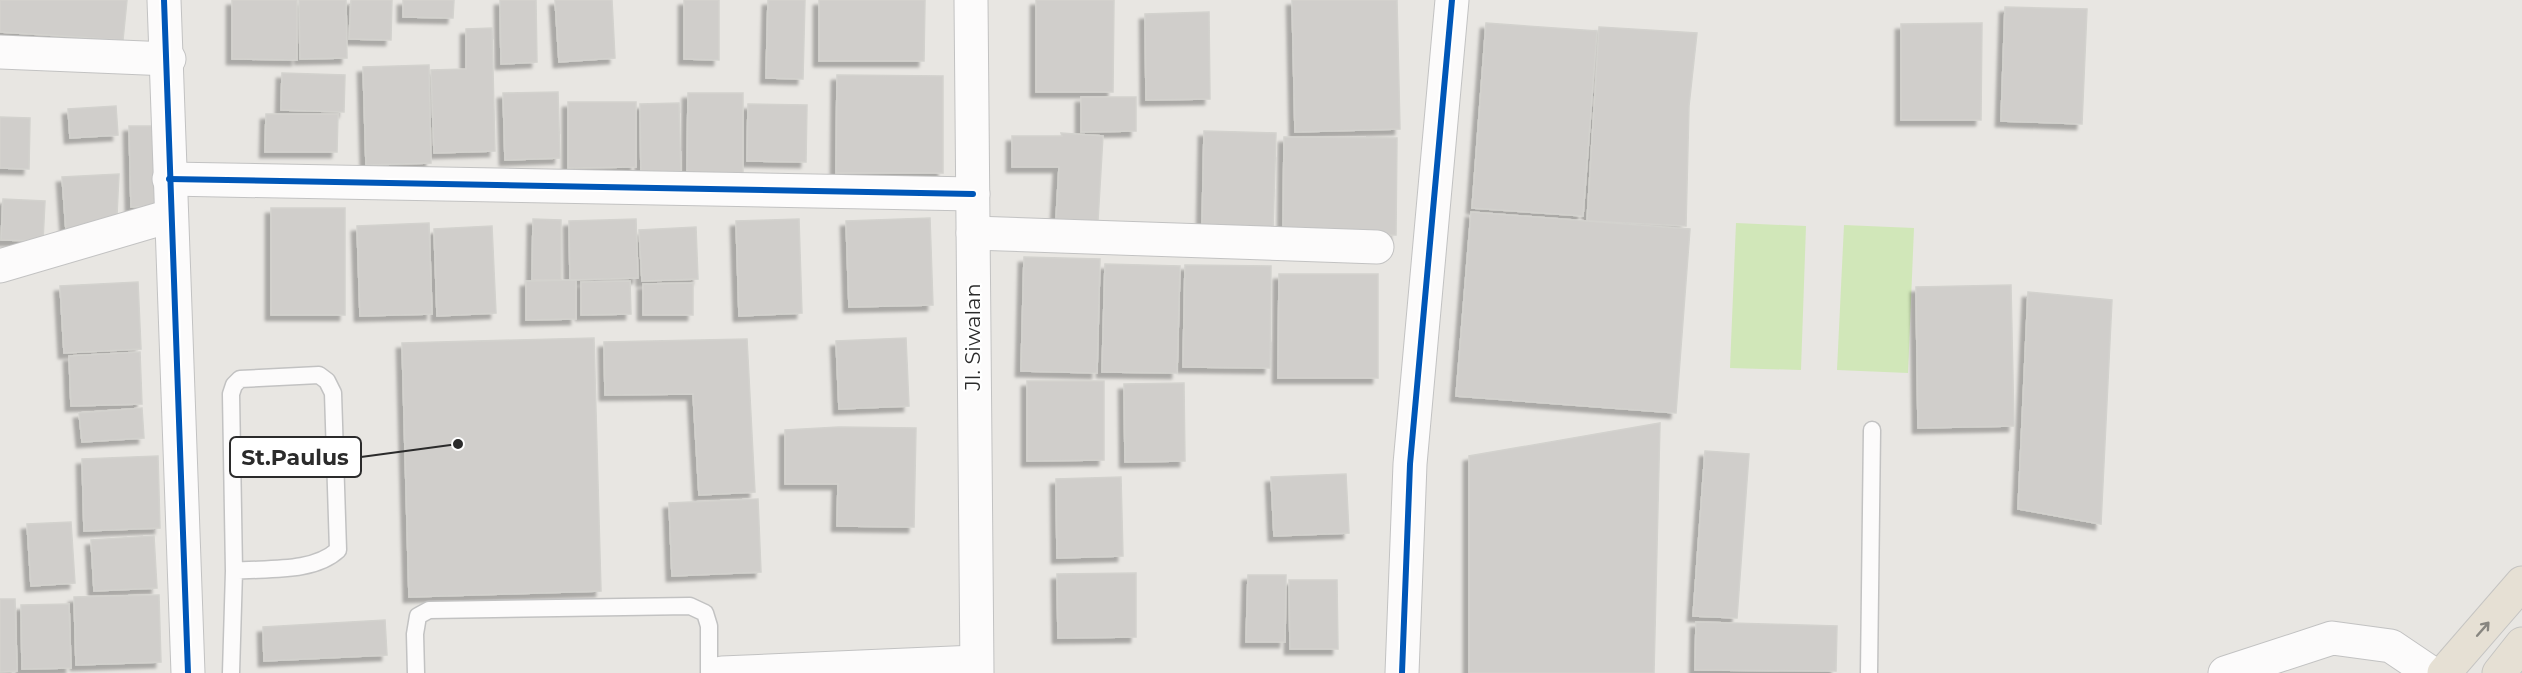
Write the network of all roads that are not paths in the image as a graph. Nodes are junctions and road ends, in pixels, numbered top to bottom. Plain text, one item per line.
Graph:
1 (165, 0) edge
2 (971, 0) edge
3 (1452, 0) edge
4 (0, 52) edge
5 (169, 59) junction
6 (169, 179) junction
7 (973, 194) junction
8 (170, 216) junction
9 (973, 233) junction
10 (1377, 247) dead end
11 (0, 266) edge
12 (1872, 430) dead end
13 (234, 571) junction
14 (2522, 583) edge
15 (2522, 644) edge
16 (2421, 663) edge
17 (976, 668) edge
18 (188, 673) edge
19 (231, 673) edge
20 (416, 673) edge
21 (709, 673) edge
22 (722, 673) edge
23 (1402, 673) edge
24 (1869, 673) edge
25 (2225, 673) edge
26 (2499, 673) edge

1 - 5 street
2 - 7 street, Jl. Siwalan
3 - 23 street
4 - 5 street
5 - 6 street
6 - 7 street
6 - 8 street
7 - 9 street, Jl. Siwalan
8 - 11 street
8 - 18 street
9 - 10 street
9 - 17 street, Jl. Siwalan
12 - 24 lane
13 - 13 lane
13 - 19 lane
16 -> 14 highway
15 - 26 highway
16 - 25 street
17 - 22 street
20 - 21 lane

